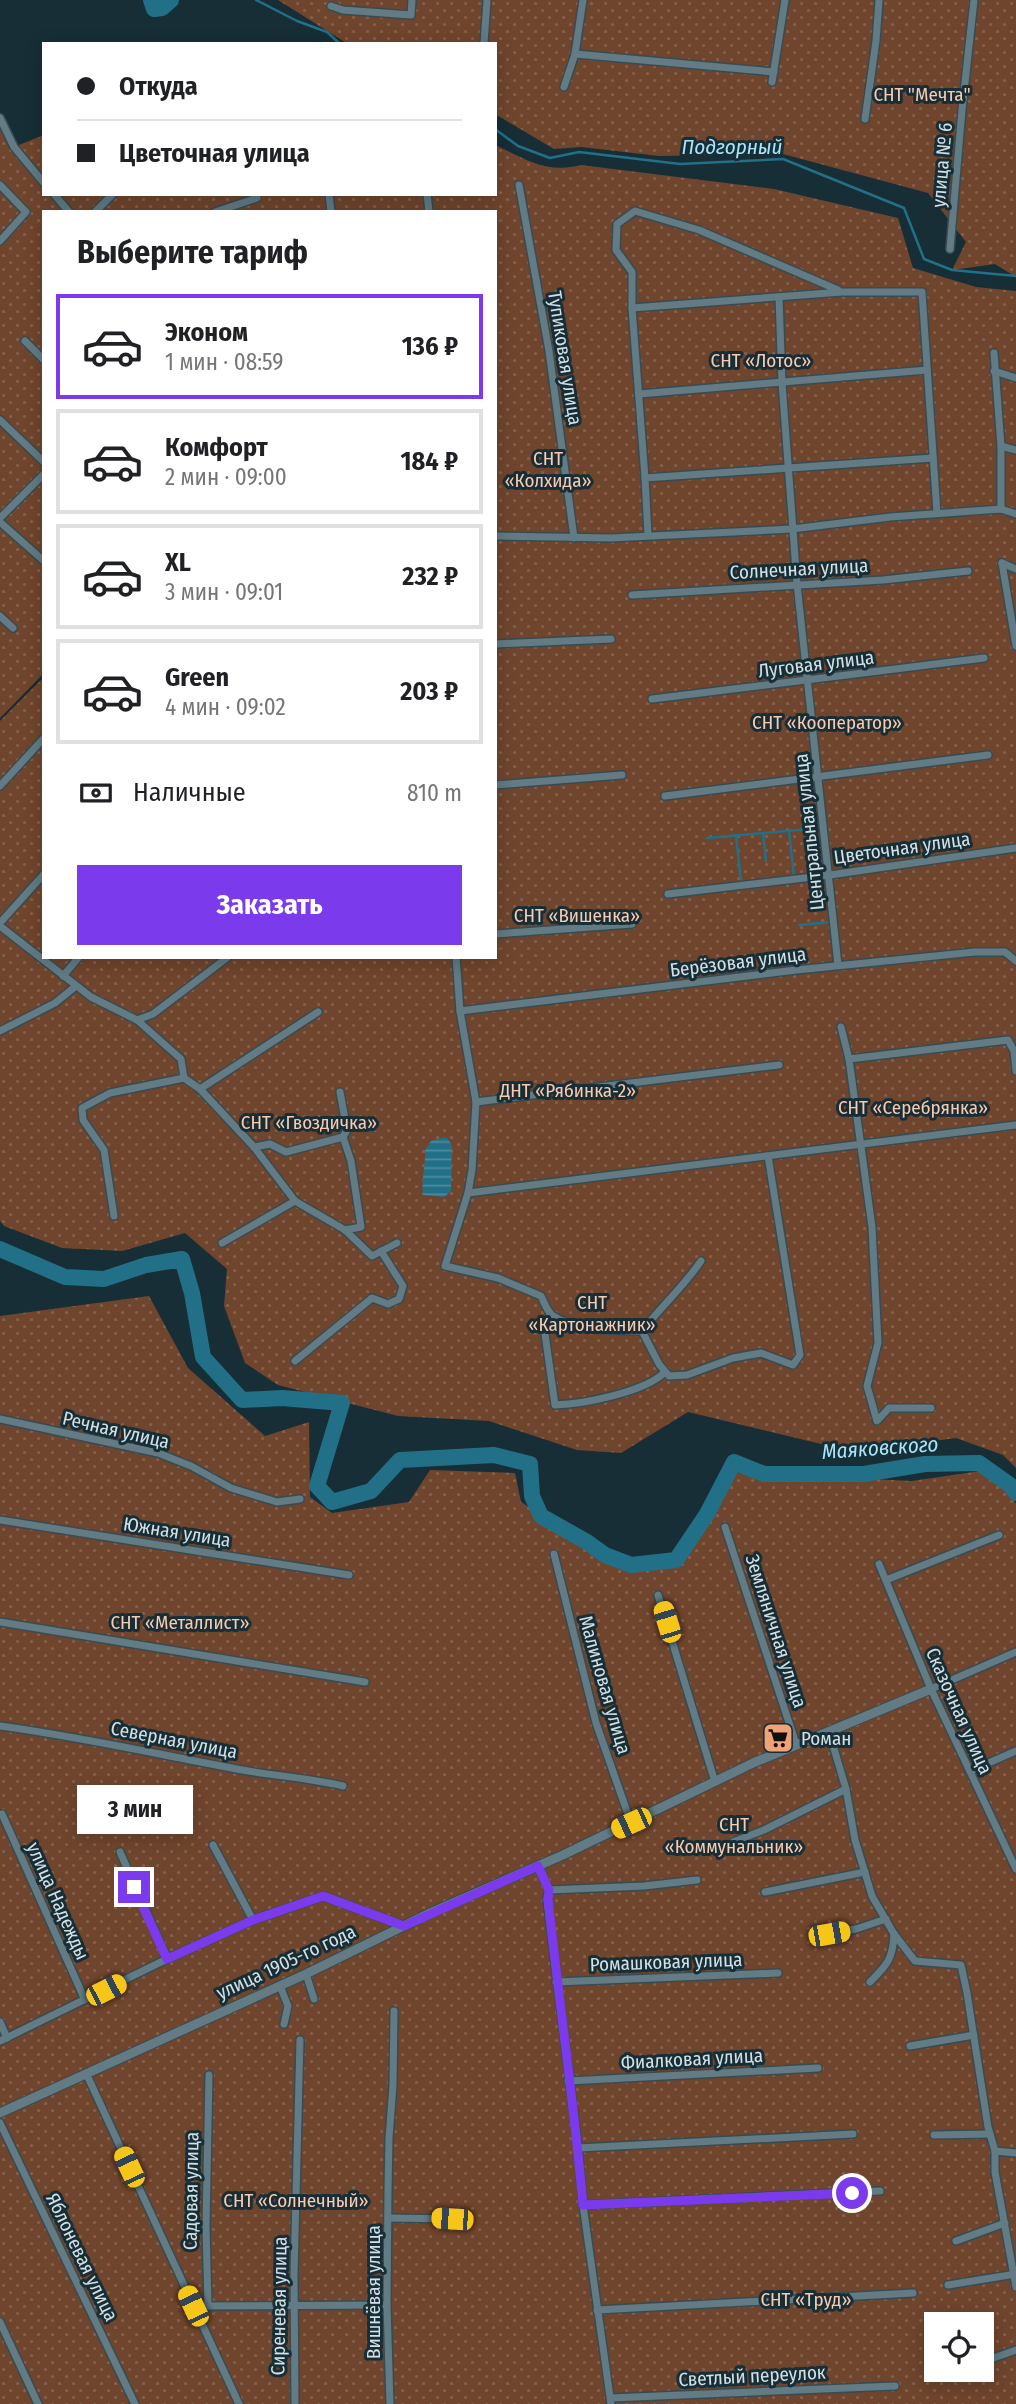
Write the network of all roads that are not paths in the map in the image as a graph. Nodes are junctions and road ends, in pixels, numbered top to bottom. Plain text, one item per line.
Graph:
1 (412, 0) edge
2 (487, 0) edge
3 (583, 0) edge
4 (785, 0) edge
5 (879, 0) edge
6 (974, 0) edge
7 (331, 6) dead end
8 (484, 42) edge
9 (575, 54) junction
10 (774, 72) junction
11 (772, 82) dead end
12 (564, 87) dead end
13 (0, 118) edge
14 (866, 119) dead end
15 (42, 181) edge
16 (519, 184) dead end
17 (0, 185) edge
18 (56, 196) edge
19 (111, 196) edge
20 (257, 198) dead end
21 (67, 210) edge
22 (97, 210) edge
23 (221, 210) edge
24 (0, 241) edge
25 (950, 249) dead end
26 (842, 292) junction
27 (779, 297) junction
28 (632, 308) junction
29 (25, 341) dead end
30 (994, 353) dead end
31 (42, 358) edge
32 (928, 370) junction
33 (994, 371) junction
34 (1016, 378) edge
35 (782, 383) junction
36 (639, 394) junction
37 (0, 420) edge
38 (1001, 446) junction
39 (1016, 450) edge
40 (933, 458) junction
41 (42, 460) edge
42 (789, 468) junction
43 (42, 476) edge
44 (645, 478) junction
45 (1001, 509) junction
46 (937, 513) junction
47 (1016, 514) edge
48 (0, 520) edge
49 (792, 529) junction
50 (648, 535) junction
51 (497, 536) edge
52 (574, 538) junction
53 (42, 560) edge
54 (1016, 569) edge
55 (968, 571) dead end
56 (797, 584) junction
57 (632, 595) dead end
58 (0, 616) edge
59 (13, 628) dead end
60 (611, 639) dead end
61 (497, 644) edge
62 (1016, 646) edge
63 (984, 658) dead end
64 (808, 681) junction
65 (652, 699) dead end
66 (42, 740) edge
67 (988, 755) dead end
68 (622, 775) dead end
69 (819, 776) junction
70 (497, 785) edge
71 (0, 786) edge
72 (665, 796) dead end
73 (1016, 848) edge
74 (830, 874) junction
75 (42, 876) edge
76 (667, 894) dead end
77 (0, 924) edge
78 (632, 924) dead end
79 (497, 934) edge
80 (77, 959) edge
81 (225, 959) edge
82 (456, 959) edge
83 (1016, 961) edge
84 (838, 965) junction
85 (62, 976) junction
86 (76, 986) junction
87 (460, 1010) junction
88 (318, 1012) dead end
89 (137, 1020) junction
90 (841, 1027) dead end
91 (0, 1031) edge
92 (849, 1059) junction
93 (779, 1065) dead end
94 (1016, 1071) edge
95 (184, 1078) junction
96 (200, 1089) junction
97 (340, 1091) dead end
98 (476, 1102) junction
99 (1016, 1125) edge
100 (342, 1137) junction
101 (861, 1144) junction
102 (254, 1147) junction
103 (768, 1156) junction
104 (468, 1193) junction
105 (295, 1201) junction
106 (114, 1216) dead end
107 (345, 1230) junction
108 (222, 1243) dead end
109 (397, 1243) dead end
110 (381, 1251) junction
111 (701, 1261) dead end
112 (550, 1314) junction
113 (642, 1331) junction
114 (295, 1361) dead end
115 (665, 1372) junction
116 (931, 1408) dead end
117 (0, 1419) edge
118 (300, 1499) dead end
119 (0, 1520) edge
120 (725, 1528) dead end
121 (999, 1535) dead end
122 (554, 1553) dead end
123 (879, 1564) dead end
124 (349, 1575) dead end
125 (886, 1580) junction
126 (658, 1595) dead end
127 (0, 1622) edge
128 (1016, 1652) edge
129 (365, 1682) dead end
130 (931, 1689) junction
131 (0, 1726) edge
132 (829, 1732) junction
133 (796, 1744) junction
134 (1016, 1751) edge
135 (970, 1771) junction
136 (715, 1782) junction
137 (342, 1786) dead end
138 (846, 1789) junction
139 (2, 1814) dead end
140 (631, 1823) junction
141 (733, 1842) dead end
142 (213, 1845) dead end
143 (1012, 1850) edge
144 (120, 1852) dead end
145 (538, 1866) junction
146 (1016, 1869) edge
147 (865, 1872) junction
148 (697, 1880) dead end
149 (549, 1890) junction
150 (765, 1892) dead end
151 (886, 1919) junction
152 (253, 1920) junction
153 (404, 1926) junction
154 (829, 1934) dead end
155 (894, 1934) junction
156 (167, 1959) junction
157 (778, 1973) dead end
158 (306, 1974) junction
159 (556, 1982) junction
160 (870, 1982) dead end
161 (280, 1986) junction
162 (314, 1999) dead end
163 (85, 2000) junction
164 (394, 2011) dead end
165 (0, 2022) edge
166 (284, 2024) dead end
167 (974, 2035) junction
168 (4, 2040) edge
169 (300, 2040) dead end
170 (910, 2046) dead end
171 (818, 2068) dead end
172 (86, 2073) junction
173 (209, 2075) dead end
174 (568, 2081) junction
175 (0, 2113) edge
176 (0, 2123) edge
177 (853, 2134) dead end
178 (990, 2134) junction
179 (934, 2135) dead end
180 (578, 2148) junction
181 (995, 2151) junction
182 (1016, 2153) edge
183 (880, 2191) dead end
184 (583, 2205) junction
185 (388, 2218) junction
186 (452, 2219) dead end
187 (1005, 2223) junction
188 (956, 2241) dead end
189 (1015, 2274) edge
190 (948, 2286) dead end
191 (1016, 2287) edge
192 (913, 2293) dead end
193 (387, 2305) junction
194 (193, 2306) junction
195 (208, 2306) junction
196 (294, 2307) junction
197 (597, 2310) junction
198 (0, 2322) edge
199 (1016, 2350) edge
200 (994, 2358) edge
201 (895, 2386) dead end
202 (611, 2401) edge
203 (38, 2404) edge
204 (135, 2404) edge
205 (239, 2404) edge
206 (295, 2404) edge
207 (390, 2404) edge

1 - 7 street
2 - 8 street
3 - 9 street
4 - 10 street
5 - 14 street
6 - 25 street, улица № 6
9 - 10 street
9 - 12 street
10 - 11 street
13 - 15 street
16 - 52 street, Тупиковая улица
17 - 24 street
18 - 21 street
19 - 22 street
20 - 23 street
26 - 27 street
26 - 28 street
26 - 32 street
27 - 28 street
27 - 35 street, Центральная улица
28 - 36 street
29 - 31 street
30 - 33 street
32 - 35 street
32 - 40 street
33 - 34 street
33 - 38 street
35 - 36 street
35 - 42 street, Центральная улица
36 - 44 street
37 - 41 street
38 - 39 street
38 - 45 street
40 - 42 street
40 - 46 street
42 - 44 street
42 - 49 street, Центральная улица
43 - 48 street
44 - 50 street
45 - 46 street
45 - 47 street
46 - 49 street
48 - 53 street
49 - 50 street
49 - 56 street, Центральная улица
50 - 52 street
51 - 52 street
54 - 62 street
55 - 56 street, Солнечная улица
56 - 57 street, Солнечная улица
56 - 64 street, Центральная улица
58 - 59 street
60 - 61 street
63 - 64 street, Луговая улица
64 - 65 street, Луговая улица
64 - 69 street, Центральная улица
66 - 71 street
67 - 69 street
68 - 70 street
69 - 72 street
69 - 74 street, Центральная улица
73 - 74 street, Цветочная улица
74 - 76 street, Цветочная улица
74 - 84 street, Центральная улица
75 - 77 street
77 - 85 street
78 - 79 street
80 - 85 street
81 - 89 street
82 - 87 street
83 - 84 street, Берёзовая улица
84 - 87 street, Берёзовая улица
85 - 86 street
86 - 89 street
86 - 91 street
87 - 98 street
88 - 96 street
89 - 95 street
90 - 92 street
92 - 94 street
92 - 101 street
93 - 98 street
95 - 96 street
95 - 106 street
96 - 102 street
97 - 100 street
98 - 104 street
99 - 101 street
100 - 102 street
100 - 107 street
101 - 103 street
101 - 116 street
102 - 105 street
103 - 104 street
103 - 115 street
104 - 112 street
105 - 107 street
105 - 108 street
107 - 110 street
109 - 110 street
110 - 114 street
111 - 113 street
112 - 113 street
112 - 115 street
113 - 115 street
117 - 118 street, Речная улица
119 - 124 street, Южная улица
120 - 133 street, Земляничная улица
121 - 125 street
122 - 140 street, Малиновая улица
123 - 125 street, Сказочная улица
125 - 130 street, Сказочная улица
126 - 136 street
127 - 129 street
128 - 130 street
130 - 132 street, улица 1905-го года
130 - 135 street, Сказочная улица
131 - 137 street, Северная улица
132 - 133 street, улица 1905-го года
132 - 138 street
133 - 136 street, улица 1905-го года
134 - 135 street
135 - 143 street, Сказочная улица
136 - 140 street, улица 1905-го года
138 - 141 street
138 - 147 street
139 - 163 street, улица Надежды
140 - 145 street, улица 1905-го года
142 - 152 street
143 - 146 street, Сказочная улица
144 - 156 street
145 - 149 street
145 - 153 street, улица 1905-го года
147 - 150 street
147 - 151 street
148 - 149 street
149 - 159 street
151 - 154 street
151 - 155 street
152 - 153 street
152 - 156 street
153 - 158 street, улица 1905-го года
155 - 160 street
155 - 167 street
156 - 163 street
157 - 159 street, Ромашковая улица
158 - 161 street, улица 1905-го года
158 - 162 street
159 - 174 street
161 - 166 street
161 - 172 street, улица 1905-го года
163 - 168 street
164 - 185 street, Вишнёвая улица
165 - 168 street
167 - 170 street
167 - 178 street
169 - 196 street, Сиреневая улица
171 - 174 street, Фиалковая улица
172 - 175 street, улица 1905-го года
172 - 194 street
173 - 195 street, Садовая улица
174 - 180 street
176 - 204 street, Яблоневая улица
177 - 180 street
178 - 179 street
178 - 181 street
180 - 184 street
181 - 182 street
181 - 187 street
183 - 184 street
184 - 197 street
185 - 186 street
185 - 193 street, Вишнёвая улица
187 - 188 street
187 - 189 street
189 - 190 street
189 - 191 street
192 - 197 street
193 - 196 street
193 - 207 street, Вишнёвая улица
194 - 195 street
194 - 205 street
195 - 196 street
196 - 206 street, Сиреневая улица
197 - 202 street
198 - 203 street
199 - 200 street
201 - 202 street, Светлый переулок

